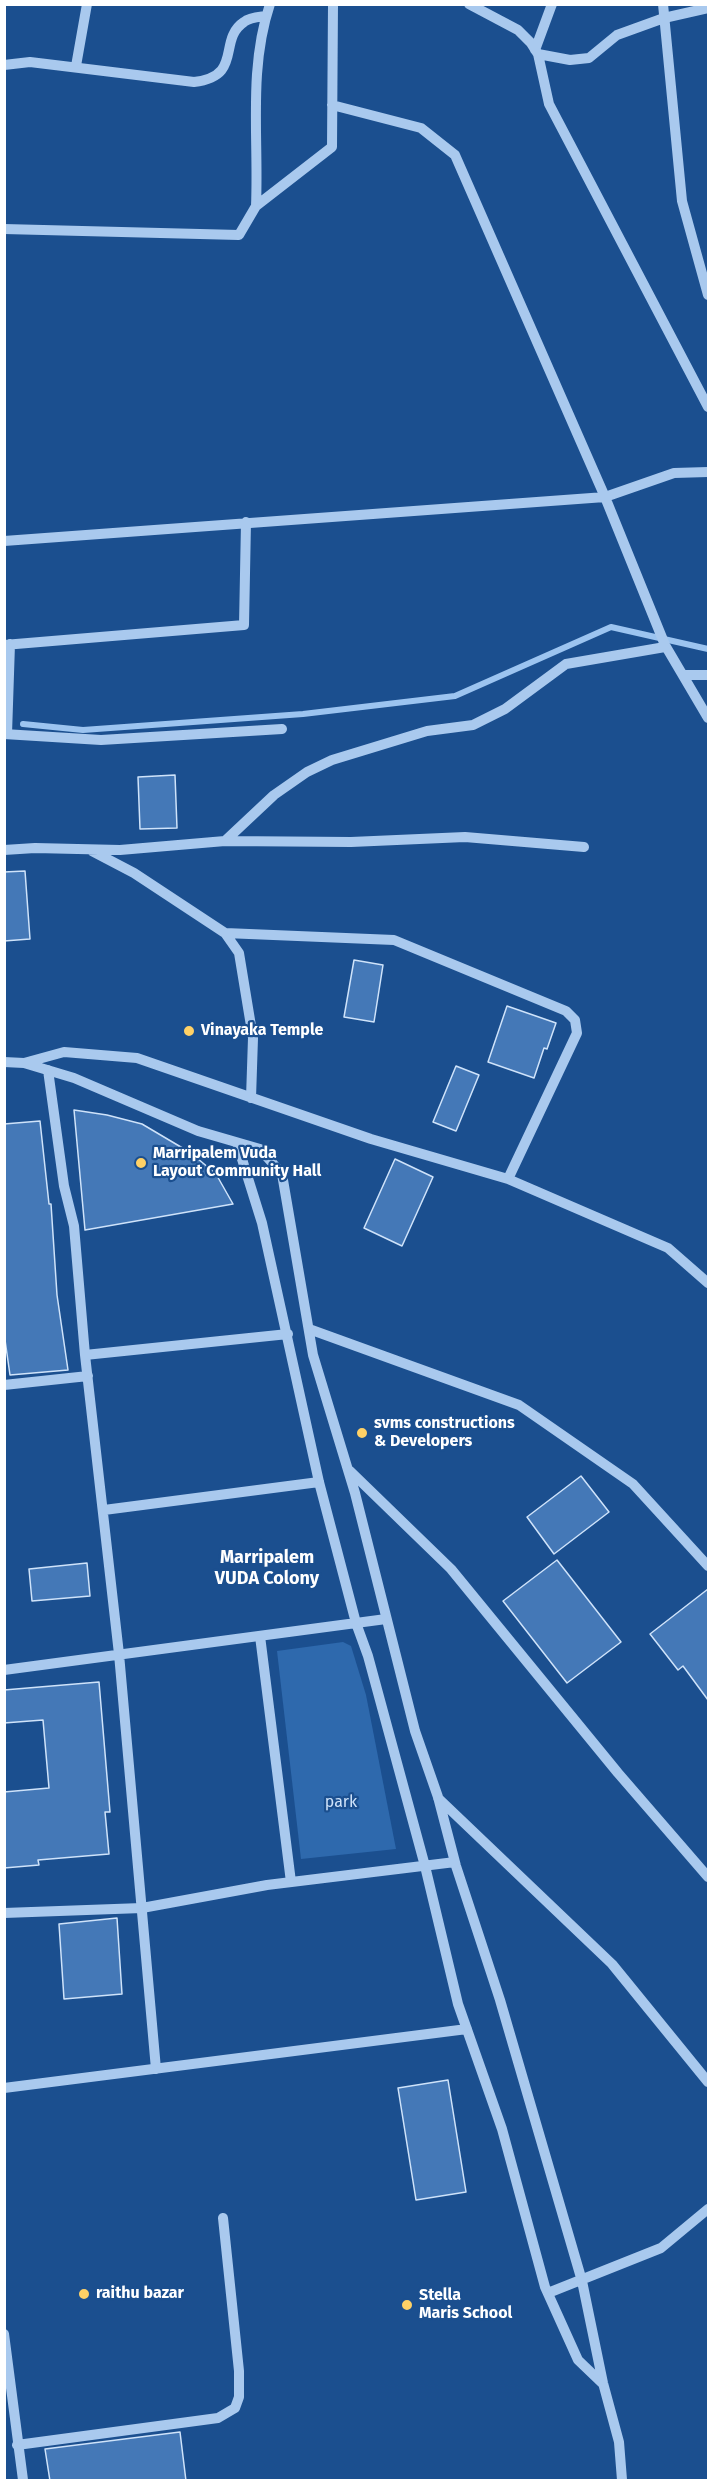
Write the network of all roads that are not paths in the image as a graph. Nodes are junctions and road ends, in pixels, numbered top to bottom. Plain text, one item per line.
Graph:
1 (87, 4) edge
2 (270, 4) edge
3 (333, 4) edge
4 (469, 4) edge
5 (552, 4) edge
6 (663, 4) edge
7 (708, 8) edge
8 (267, 16) junction
9 (664, 18) junction
10 (537, 52) junction
11 (4, 65) edge
12 (76, 66) junction
13 (332, 105) junction
14 (256, 206) junction
15 (4, 229) edge
16 (708, 295) edge
17 (708, 406) edge
18 (708, 472) edge
19 (605, 497) junction
20 (246, 522) junction
21 (4, 541) edge
22 (7, 645) edge
23 (665, 646) junction
24 (683, 675) junction
25 (708, 675) edge
26 (708, 718) edge
27 (282, 729) dead end
28 (6, 734) edge
29 (225, 842) junction
30 (584, 846) dead end
31 (89, 849) junction
32 (4, 850) edge
33 (225, 933) junction
34 (4, 1062) edge
35 (24, 1063) junction
36 (48, 1070) junction
37 (250, 1098) junction
38 (237, 1143) junction
39 (508, 1179) junction
40 (708, 1283) edge
41 (309, 1329) junction
42 (288, 1334) junction
43 (86, 1355) junction
44 (88, 1376) junction
45 (4, 1385) edge
46 (347, 1469) junction
47 (319, 1482) junction
48 (104, 1510) junction
49 (708, 1566) edge
50 (386, 1619) junction
51 (356, 1623) junction
52 (260, 1636) junction
53 (119, 1654) junction
54 (4, 1670) edge
55 (438, 1797) junction
56 (455, 1862) junction
57 (424, 1866) junction
58 (708, 1877) edge
59 (291, 1882) junction
60 (141, 1908) junction
61 (4, 1913) edge
62 (467, 2029) junction
63 (156, 2069) junction
64 (708, 2082) edge
65 (4, 2088) edge
66 (708, 2209) edge
67 (223, 2218) dead end
68 (582, 2281) junction
69 (548, 2293) junction
70 (4, 2334) edge
71 (603, 2383) junction
72 (17, 2445) junction
73 (23, 2481) edge
74 (622, 2481) edge

1 - 12 street
2 - 8 street
3 - 13 street
4 - 10 street
5 - 10 street
6 - 9 street
7 - 9 street
8 - 12 street
8 - 14 street
9 - 10 street
9 - 16 street
10 - 17 street
11 - 12 street
13 - 14 street
13 - 19 street
14 - 15 street
18 - 19 street
19 - 20 street
19 - 23 street
20 - 21 street
20 - 22 street
22 - 28 street
23 - 24 street
23 - 29 street
24 - 25 street
24 - 26 street
27 - 28 street
29 - 30 street
29 - 31 street
31 - 32 street
31 - 33 street
33 - 37 street
33 - 39 street
34 - 35 street
35 - 36 street
35 - 37 street
36 - 38 street
36 - 43 street
37 - 39 street
38 - 41 street
38 - 42 street
39 - 40 street
41 - 46 street
41 - 49 street
42 - 43 street
42 - 47 street
43 - 44 street
44 - 45 street
44 - 48 street
46 - 50 street
46 - 58 street
47 - 48 street
47 - 51 street
48 - 53 street
50 - 51 street
50 - 55 street
51 - 52 street
51 - 57 street
52 - 53 street
52 - 59 street
53 - 54 street
53 - 60 street
55 - 56 street
55 - 64 street
56 - 57 street
56 - 68 street
57 - 59 street
57 - 62 street
59 - 60 street
60 - 61 street
60 - 63 street
62 - 63 street
62 - 69 street
63 - 65 street
66 - 68 street
67 - 72 street
68 - 69 street
68 - 71 street
69 - 71 street
70 - 72 street
71 - 74 street
72 - 73 street

